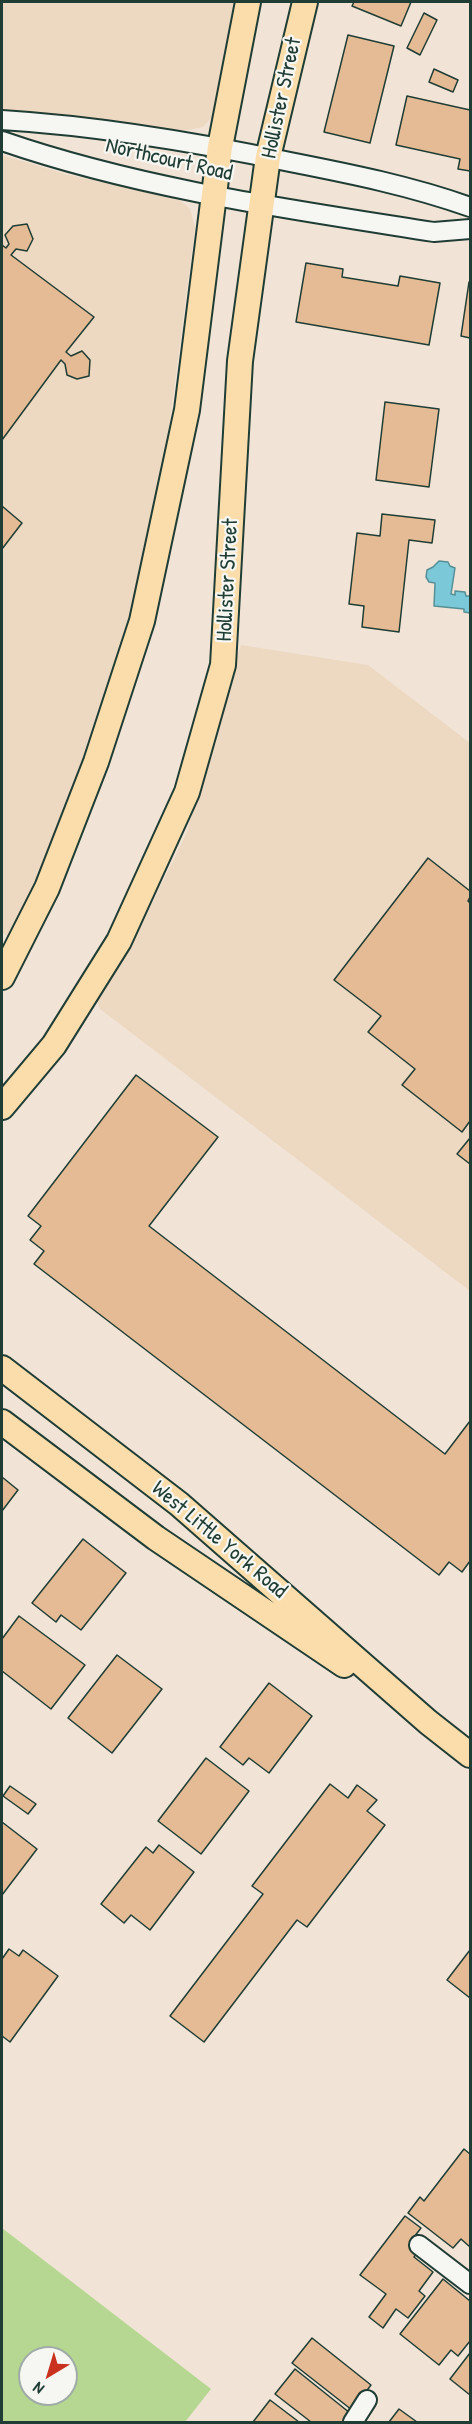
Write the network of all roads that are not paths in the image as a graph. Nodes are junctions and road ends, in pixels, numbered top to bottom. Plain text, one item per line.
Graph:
1 (248, 2) edge
2 (305, 2) edge
3 (2, 120) edge
4 (2, 141) edge
5 (220, 147) junction
6 (268, 157) junction
7 (214, 196) junction
8 (262, 205) junction
9 (471, 207) edge
10 (471, 229) edge
11 (2, 977) edge
12 (2, 1107) edge
13 (2, 1368) edge
14 (2, 1422) edge
15 (428, 1722) junction
16 (471, 1755) edge
17 (419, 2245) dead end
18 (471, 2284) edge
19 (367, 2400) dead end
20 (353, 2422) edge

1 - 5 main road
2 - 6 main road, Hollister Street
3 - 5 street, Northcourt Road
4 - 7 street, Northcourt Road
5 - 6 street, Northcourt Road
5 - 7 main road
6 - 8 main road, Hollister Street
6 - 9 street, Northcourt Road
7 - 8 street, Northcourt Road
7 - 11 main road
8 - 10 street, Northcourt Road
8 - 12 main road, Hollister Street
13 - 15 main road, West Little York Road
14 - 15 main road, West Little York Road
15 - 16 main road, West Little York Road
17 - 18 street
19 - 20 street

